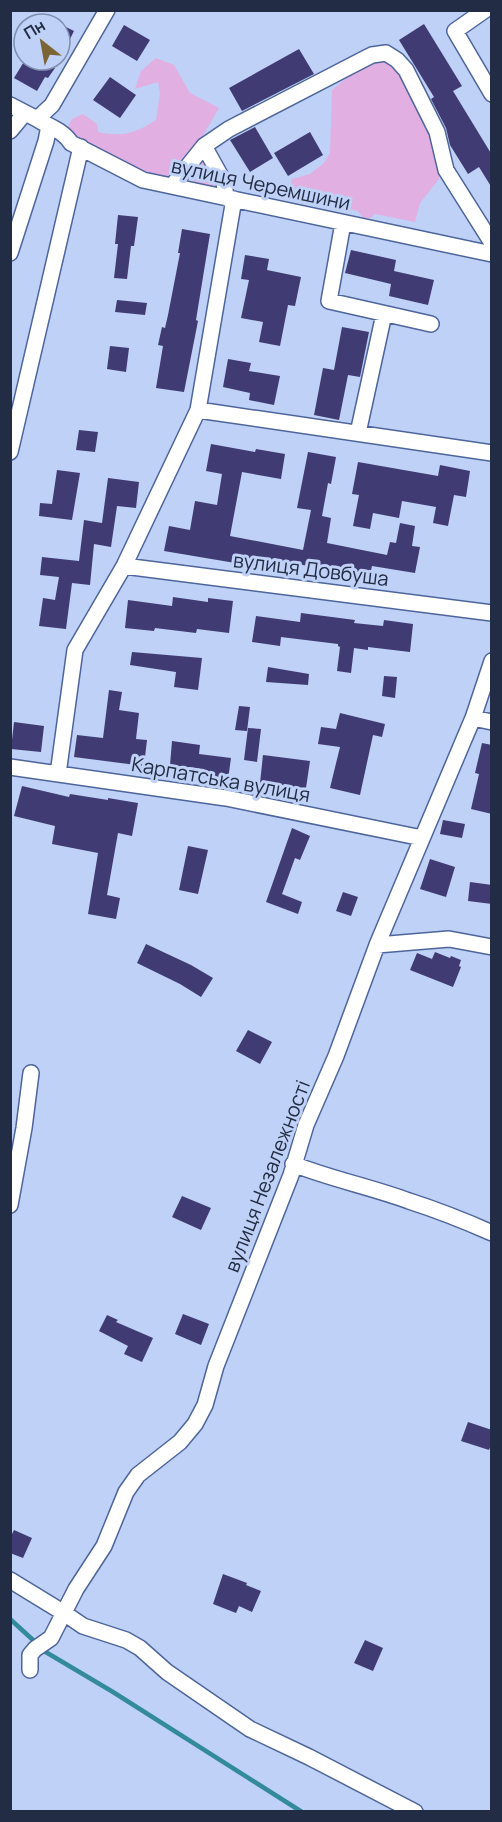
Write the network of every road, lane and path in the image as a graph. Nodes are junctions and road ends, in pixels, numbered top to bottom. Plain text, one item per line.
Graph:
1 (107, 10) edge
2 (485, 10) edge
3 (492, 94) edge
4 (10, 105) edge
5 (37, 120) junction
6 (10, 131) edge
7 (204, 146) junction
8 (81, 147) junction
9 (172, 186) junction
10 (230, 199) junction
11 (343, 223) junction
12 (492, 243) edge
13 (10, 253) edge
14 (492, 254) edge
15 (384, 314) junction
16 (431, 324) dead end
17 (198, 410) junction
18 (358, 433) junction
19 (10, 452) edge
20 (492, 453) edge
21 (124, 566) junction
22 (492, 613) edge
23 (492, 661) edge
24 (473, 718) junction
25 (492, 722) edge
26 (10, 767) edge
27 (58, 774) junction
28 (422, 838) junction
29 (377, 945) junction
30 (492, 947) edge
31 (31, 1073) dead end
32 (293, 1164) junction
33 (10, 1205) edge
34 (492, 1233) edge
35 (10, 1580) edge
36 (64, 1612) junction
37 (30, 1670) dead end
38 (416, 1812) edge

1 - 5 street
2 - 3 street
4 - 5 street, вулиця Черемшини
5 - 6 street
5 - 8 street, вулиця Черемшини
5 - 13 street
7 - 9 street
7 - 10 street
7 - 12 street
8 - 9 street, вулиця Черемшини
8 - 19 street
9 - 10 street, вулиця Черемшини
10 - 11 street, вулиця Черемшини
10 - 17 street
11 - 14 street, вулиця Черемшини
11 - 15 street
15 - 16 street
15 - 18 street
17 - 18 street
17 - 21 street
18 - 20 street
21 - 22 street, вулиця Довбуша
21 - 27 street
23 - 24 street, вулиця Незалежності
24 - 25 street
24 - 28 street, вулиця Незалежності
26 - 27 street, Карпатська вулиця
27 - 28 street, Карпатська вулиця
28 - 29 street, вулиця Незалежності
29 - 30 street
29 - 32 street, вулиця Незалежності
31 - 33 street
32 - 34 street
32 - 36 street, вулиця Незалежності
35 - 36 street
36 - 37 street, вулиця Незалежності
36 - 38 street

